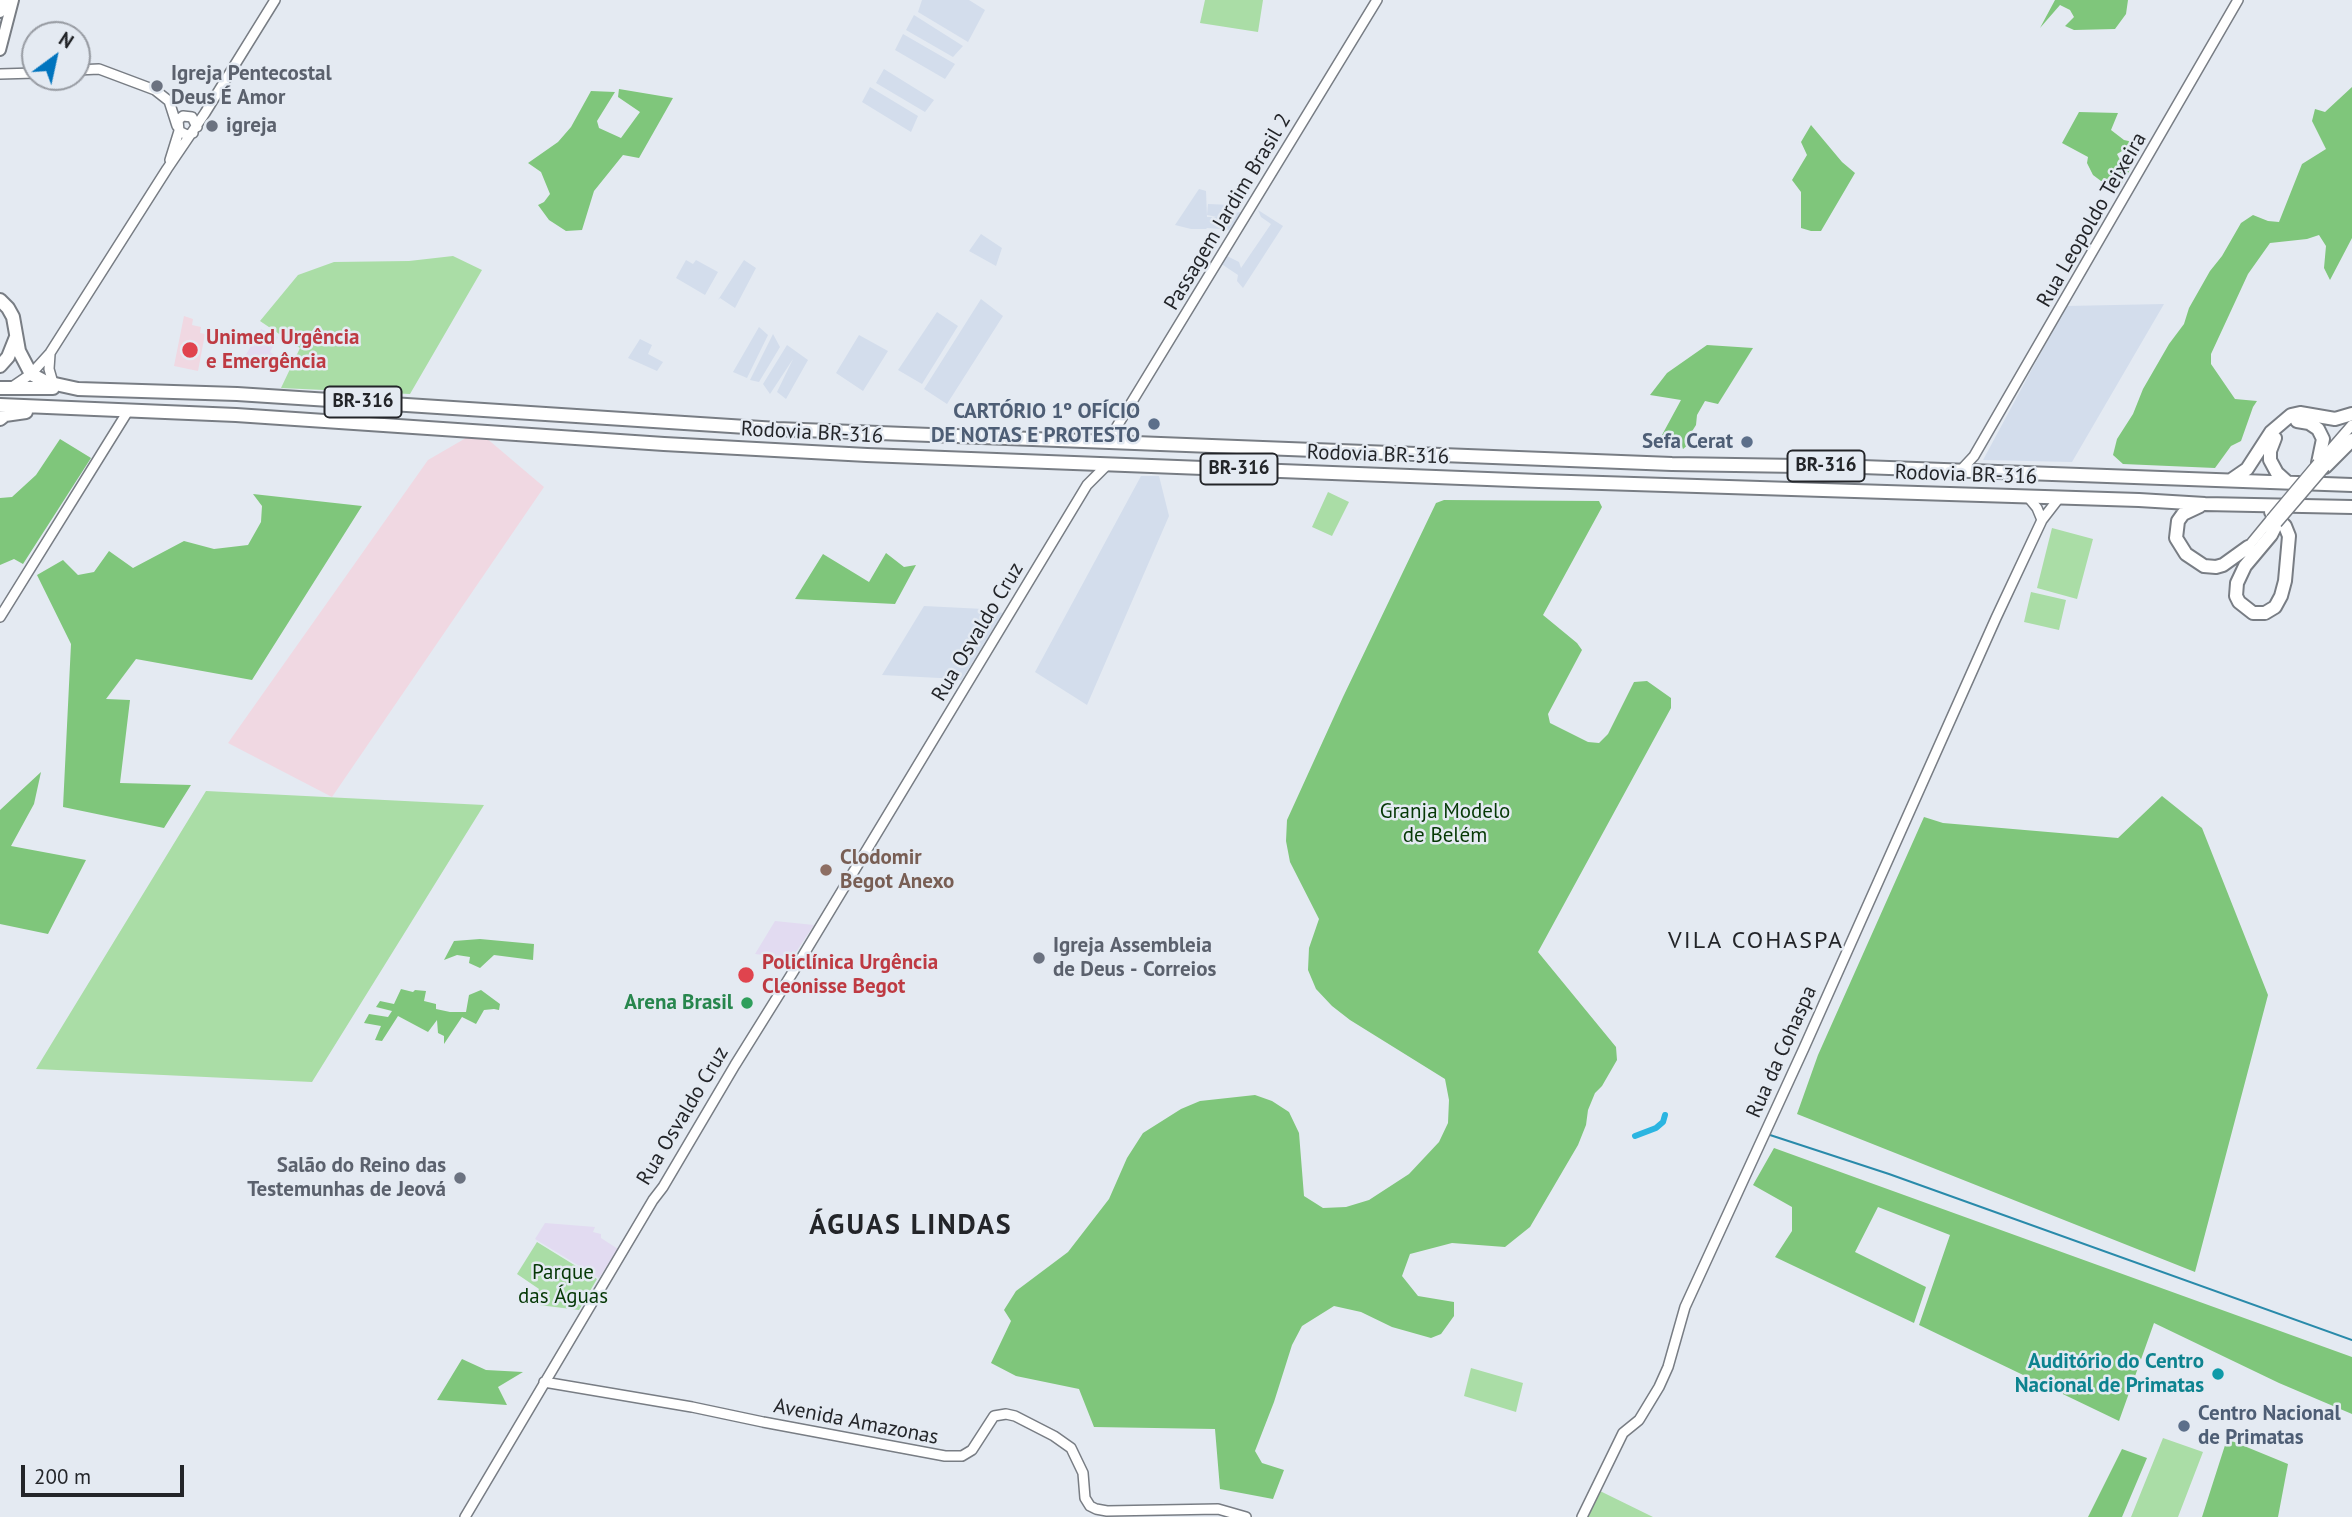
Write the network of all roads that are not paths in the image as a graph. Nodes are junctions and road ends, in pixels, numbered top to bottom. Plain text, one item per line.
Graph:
1 (3, 0) edge
2 (13, 0) edge
3 (275, 0) edge
4 (1377, 0) edge
5 (2238, 0) edge
6 (0, 12) edge
7 (0, 50) edge
8 (91, 69) edge
9 (21, 73) edge
10 (0, 74) edge
11 (205, 113) junction
12 (192, 117) junction
13 (178, 129) junction
14 (195, 130) junction
15 (167, 169) junction
16 (0, 300) edge
17 (17, 337) junction
18 (50, 354) junction
19 (0, 366) edge
20 (31, 374) junction
21 (53, 383) junction
22 (5, 388) edge
23 (78, 389) junction
24 (0, 405) edge
25 (78, 408) junction
26 (128, 411) junction
27 (2352, 414) edge
28 (0, 419) edge
29 (2352, 425) edge
30 (2352, 438) edge
31 (1108, 441) junction
32 (1317, 450) junction
33 (1354, 452) junction
34 (1974, 456) junction
35 (1080, 463) junction
36 (1108, 464) junction
37 (2322, 465) junction
38 (1809, 466) junction
39 (1824, 466) junction
40 (1315, 471) junction
41 (1960, 471) junction
42 (1980, 471) junction
43 (1345, 473) junction
44 (2231, 480) junction
45 (2287, 482) junction
46 (1087, 485) junction
47 (2352, 485) edge
48 (1806, 489) junction
49 (1825, 489) junction
50 (2028, 497) junction
51 (2059, 498) junction
52 (2205, 504) junction
53 (2258, 506) junction
54 (2352, 507) edge
55 (2042, 520) junction
56 (2274, 521) junction
57 (2248, 547) joint
58 (0, 617) edge
59 (544, 1382) junction
60 (465, 1517) edge
61 (1246, 1517) edge
62 (1582, 1517) edge

1 - 6 main road
2 - 7 main road
3 - 11 street
4 - 31 street, Passagem Jardim Brasil 2
5 - 34 street, Rua Leopoldo Teixeira
8 - 13 street
9 - 10 street
11 - 12 street
11 - 14 street
12 - 13 street
12 - 14 street
13 - 14 street
13 - 15 street
14 - 15 street
15 - 18 street
16 - 17 highway
17 - 19 highway
17 - 20 highway
18 - 20 street
18 - 21 street
20 - 21 highway
20 - 22 street
21 - 23 highway
22 - 23 highway, BR-316
23 - 31 highway, Rodovia BR-316 / BR-316
24 - 25 highway, BR-316
25 - 26 highway, BR-316
25 - 28 highway
26 - 35 highway, Rodovia BR-316 / BR-316
26 - 58 street
27 - 44 highway
29 - 37 street
30 - 37 highway
31 - 32 highway, Rodovia BR-316 / BR-316
32 - 33 highway, Rodovia BR-316 / BR-316
32 - 40 highway
33 - 38 highway, Rodovia BR-316 / BR-316
33 - 43 highway
34 - 41 street, Rua Leopoldo Teixeira
34 - 42 street
35 - 36 highway, Rodovia BR-316 / BR-316
35 - 46 street
36 - 40 highway, Rodovia BR-316 / BR-316
36 - 46 street, Rua Osvaldo Cruz
37 - 45 highway
37 - 56 street, bridge
38 - 39 highway, BR-316
38 - 48 highway
39 - 41 highway, BR-316
39 - 49 highway
40 - 43 highway, Rodovia BR-316 / BR-316
41 - 42 highway, BR-316
42 - 44 highway, Rodovia BR-316 / BR-316
43 - 48 highway, Rodovia BR-316 / BR-316
44 - 45 highway, Rodovia BR-316 / BR-316
45 - 47 highway, Rodovia BR-316 / BR-316
46 - 59 street, Rua Osvaldo Cruz
48 - 49 highway, Rodovia BR-316 / BR-316
49 - 50 highway, Rodovia BR-316 / BR-316
50 - 51 highway, Rodovia BR-316 / BR-316
50 - 55 street
51 - 52 highway, Rodovia BR-316 / BR-316
51 - 55 street, Rua da Cohaspa
52 - 53 highway, Rodovia BR-316 / BR-316
52 - 57 highway
53 - 54 highway, Rodovia BR-316 / BR-316
53 - 56 highway
55 - 62 street, Rua da Cohaspa
56 - 57 street
59 - 60 street, Rua Osvaldo Cruz
59 - 61 street, Avenida Amazonas

